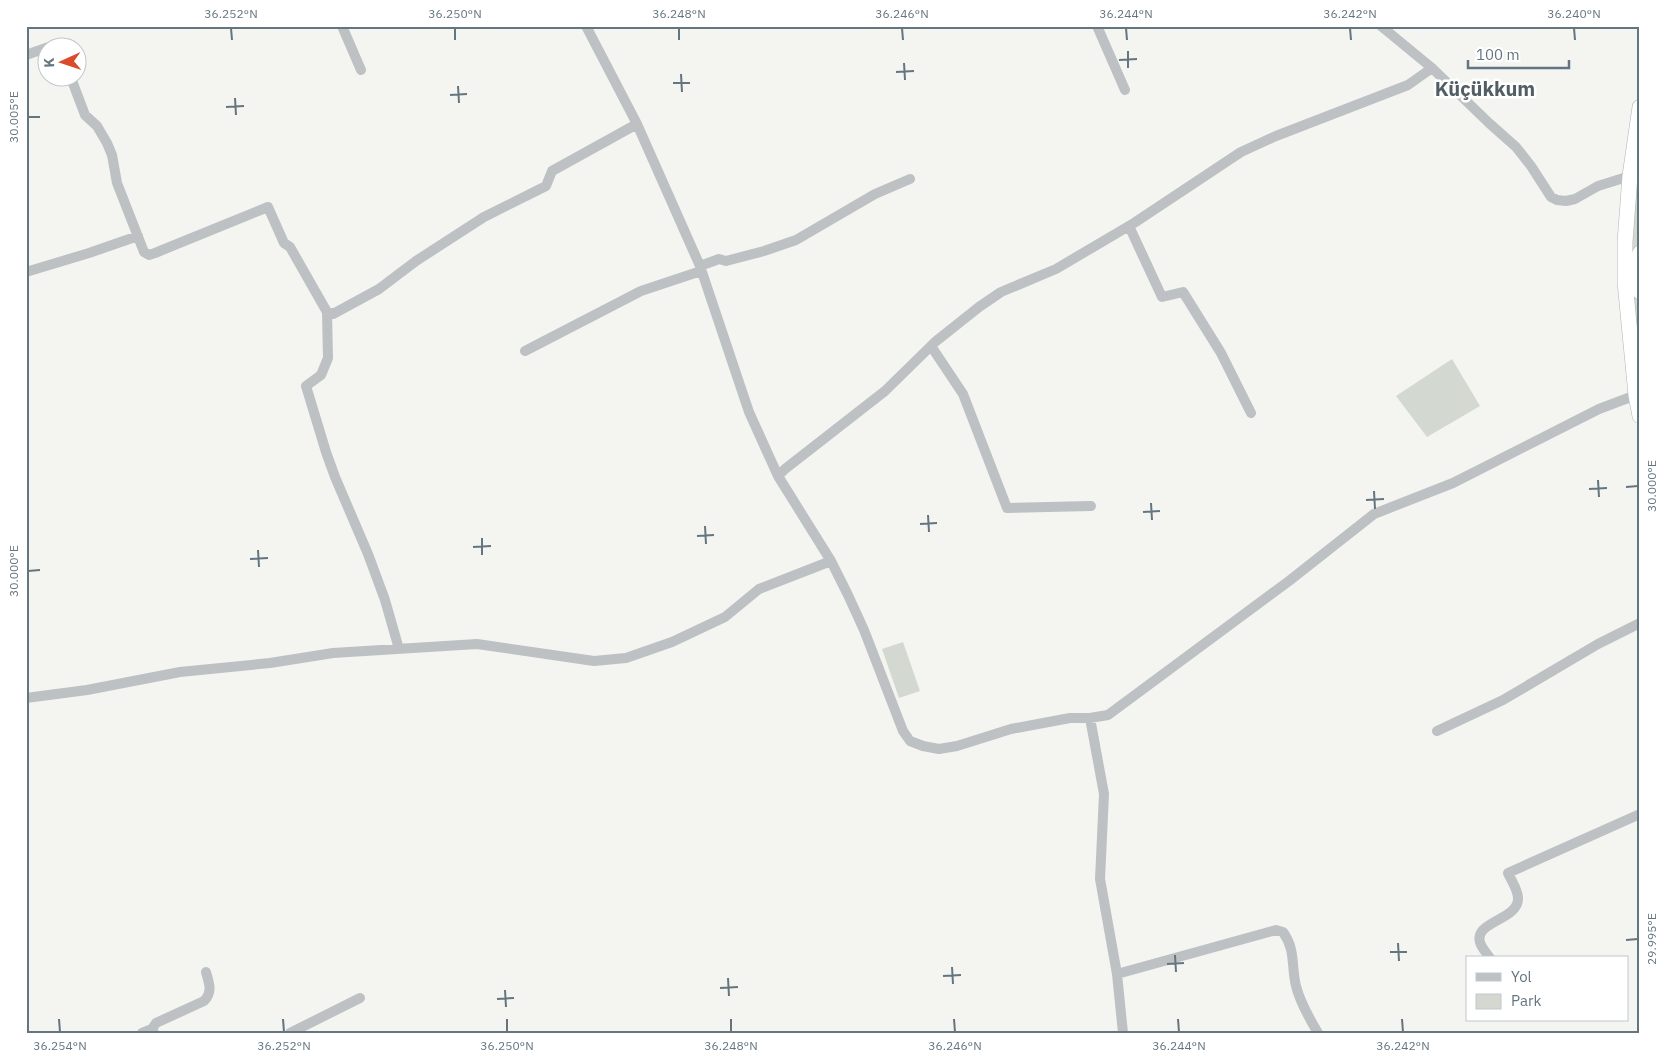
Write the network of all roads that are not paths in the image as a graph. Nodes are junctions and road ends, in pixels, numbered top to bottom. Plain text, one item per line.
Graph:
1 (342, 26) edge
2 (586, 26) edge
3 (1097, 26) edge
4 (1381, 26) edge
5 (38, 51) edge
6 (26, 55) edge
7 (1432, 68) junction
8 (361, 70) dead end
9 (75, 88) edge
10 (1125, 90) dead end
11 (1640, 107) edge
12 (637, 124) junction
13 (1630, 176) junction
14 (910, 179) dead end
15 (1129, 226) junction
16 (138, 236) junction
17 (1640, 253) edge
18 (700, 268) junction
19 (26, 272) edge
20 (1640, 292) edge
21 (327, 312) junction
22 (931, 346) junction
23 (525, 351) dead end
24 (1638, 395) edge
25 (1251, 412) dead end
26 (1640, 416) edge
27 (778, 476) junction
28 (1091, 506) dead end
29 (831, 561) junction
30 (1640, 623) edge
31 (399, 649) junction
32 (26, 698) edge
33 (1090, 718) junction
34 (1437, 732) dead end
35 (1640, 814) edge
36 (1489, 956) edge
37 (206, 972) dead end
38 (1117, 974) junction
39 (360, 998) dead end
40 (153, 1031) edge
41 (142, 1033) edge
42 (290, 1033) edge
43 (1123, 1033) edge
44 (1318, 1033) edge

1 - 8 street
2 - 12 street
3 - 10 street
4 - 7 street
5 - 6 street
7 - 13 street
7 - 15 street
9 - 16 street
11 - 13 highway
12 - 18 street
12 - 21 street
13 - 24 highway
14 - 18 street
15 - 22 street
15 - 25 street
16 - 19 street
16 - 21 street
17 - 20 highway
18 - 23 street
18 - 27 street
21 - 31 street
22 - 27 street
22 - 28 street
24 - 26 highway
24 - 33 street
27 - 29 street
29 - 31 street
29 - 33 street
30 - 34 street
31 - 32 street
33 - 38 street
35 - 36 street
37 - 40 street
38 - 43 street
38 - 44 street
39 - 42 street
40 - 41 street

